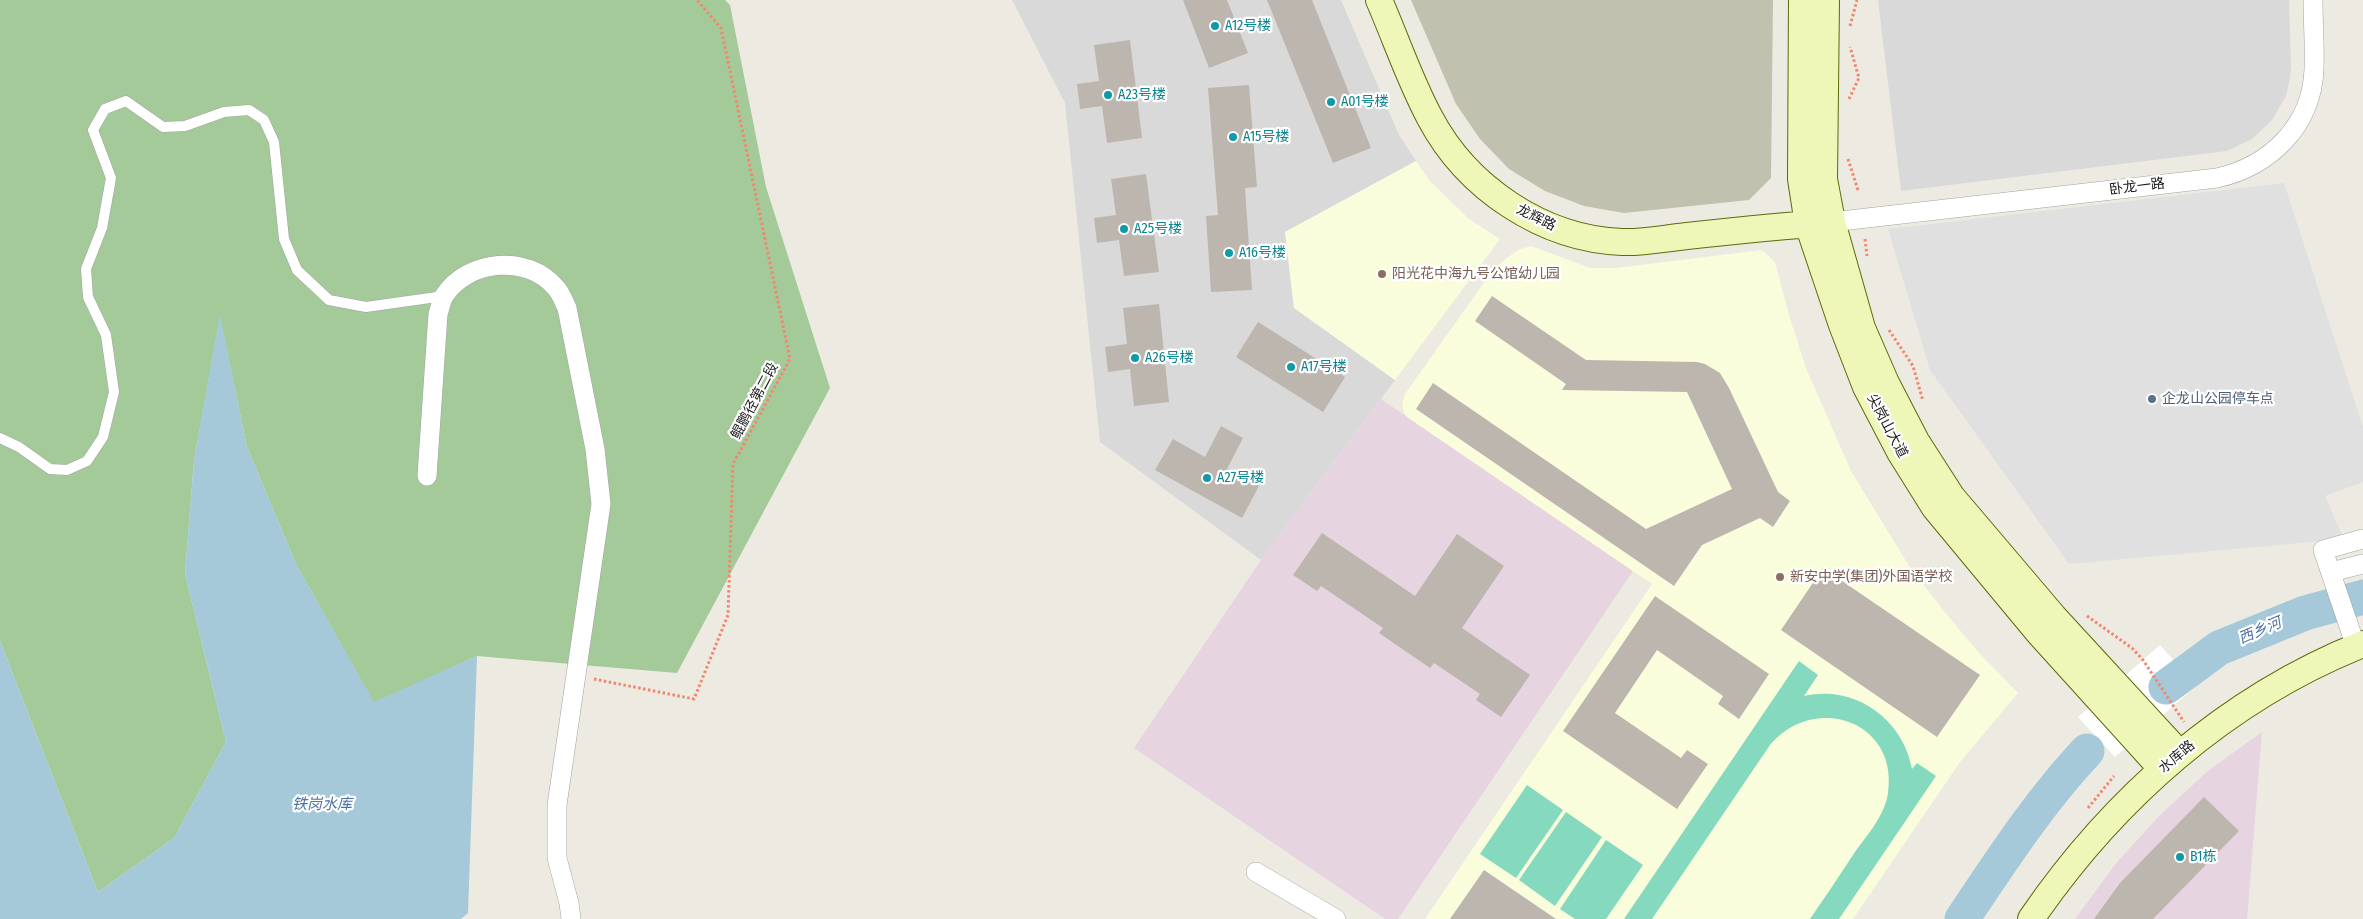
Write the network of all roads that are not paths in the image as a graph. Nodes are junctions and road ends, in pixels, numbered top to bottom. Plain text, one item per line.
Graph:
1 (1379, 0) edge
2 (1802, 0) edge
3 (1826, 0) edge
4 (2313, 0) edge
5 (1820, 223) junction
6 (444, 296) junction
7 (0, 438) edge
8 (427, 476) dead end
9 (2363, 539) edge
10 (2363, 564) edge
11 (2331, 572) junction
12 (2360, 645) edge
13 (2171, 762) junction
14 (1256, 872) dead end
15 (571, 919) edge
16 (1336, 919) edge
17 (2030, 919) edge

1 - 5 main road, 龙辉路
2 - 5 main road, 尖岗山大道
3 - 5 main road, 尖岗山大道
4 - 5 street, 卧龙一路
5 - 13 main road, 尖岗山大道
6 - 7 lane
6 - 8 street
6 - 15 street
9 - 11 street
10 - 11 street
11 - 12 street
12 - 13 main road, 水库路
13 - 17 main road, 水库路
14 - 16 street

